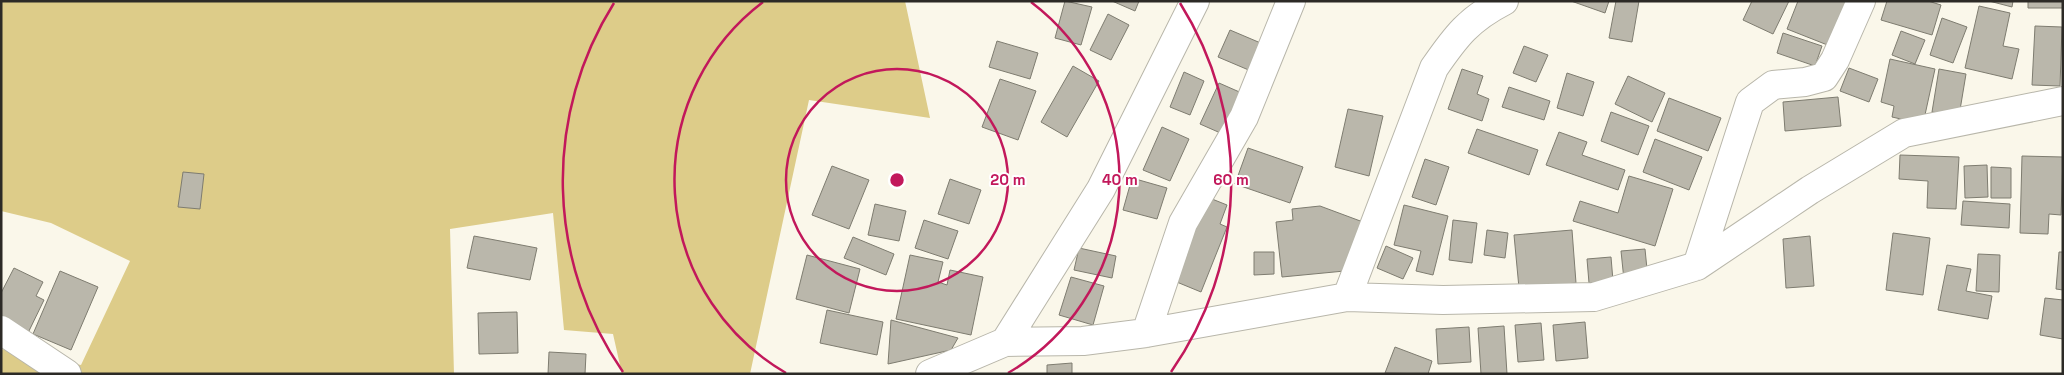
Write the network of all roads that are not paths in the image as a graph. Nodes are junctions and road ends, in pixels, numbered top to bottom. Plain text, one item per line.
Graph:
1 (1195, 1) edge
2 (1291, 1) edge
3 (1504, 1) edge
4 (1861, 1) edge
5 (2063, 101) edge
6 (1697, 266) junction
7 (1347, 297) junction
8 (1, 330) edge
9 (1146, 333) junction
10 (1005, 342) junction
11 (67, 374) edge
12 (930, 374) edge

1 - 10 street
2 - 9 street
3 - 7 street
4 - 6 street
5 - 6 street
6 - 7 street
7 - 9 street
8 - 11 street
9 - 10 street
10 - 12 street

